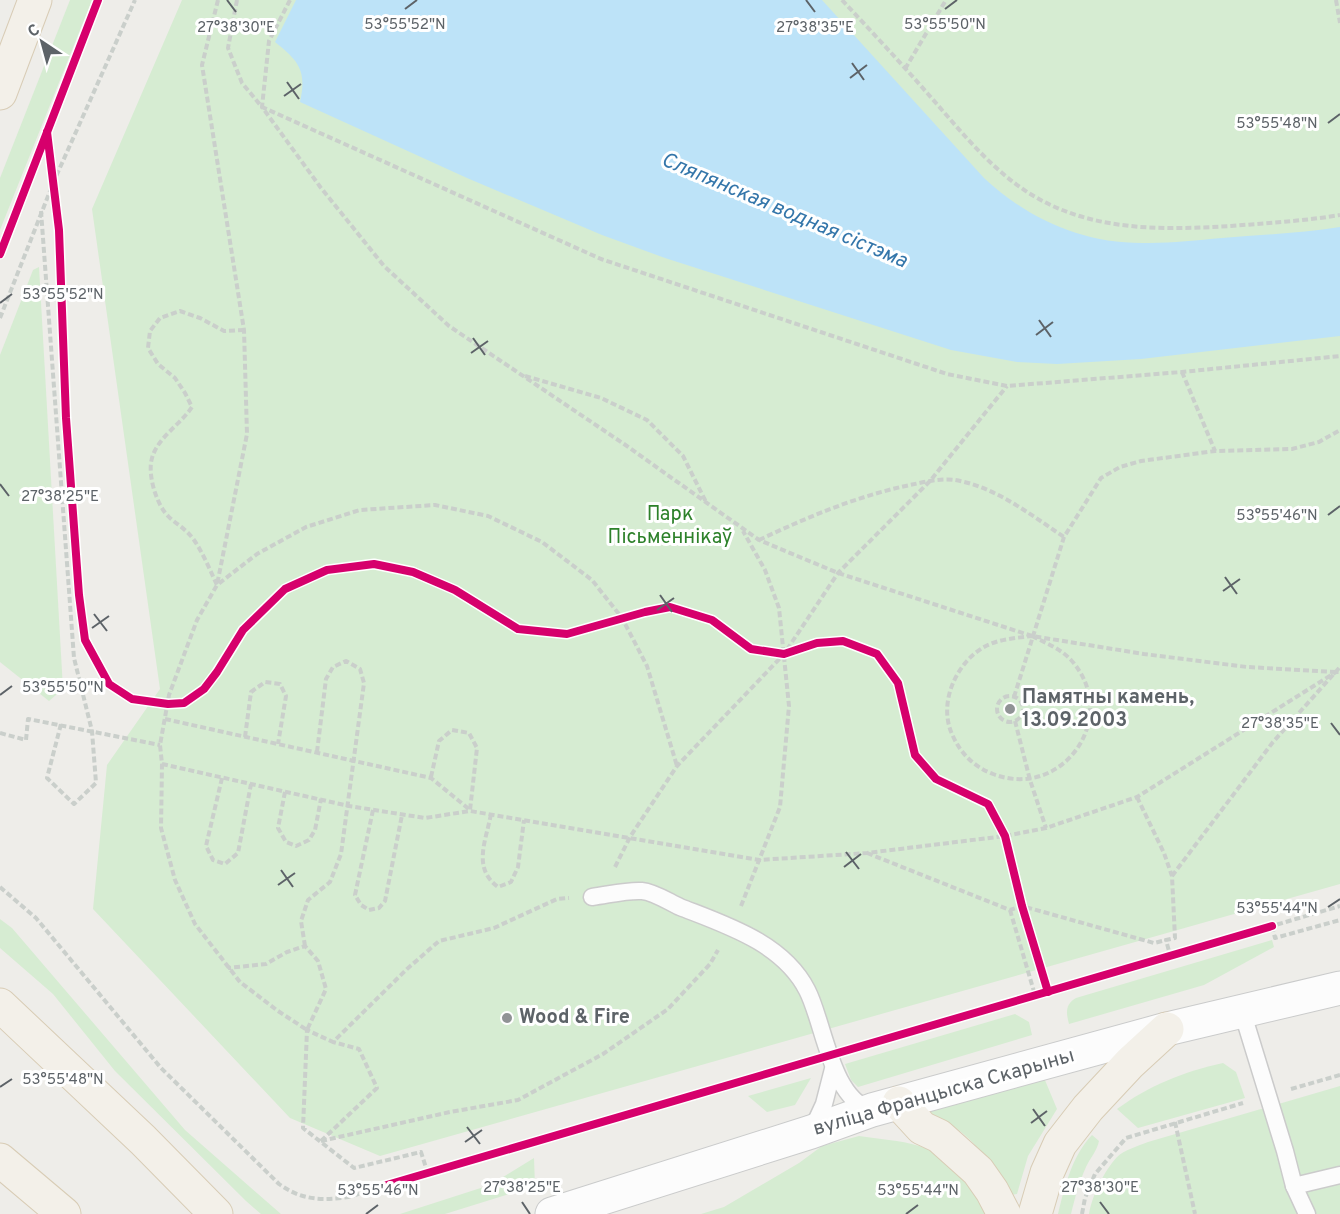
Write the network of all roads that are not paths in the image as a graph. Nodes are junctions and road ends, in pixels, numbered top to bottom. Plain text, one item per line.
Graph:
1 (35, 0) edge
2 (0, 93) edge
3 (592, 897) road end
4 (1340, 988) edge
5 (0, 1005) edge
6 (1242, 1011) junction
7 (1167, 1029) junction
8 (833, 1069) junction
9 (885, 1106) junction
10 (811, 1132) junction
11 (0, 1160) edge
12 (1340, 1174) edge
13 (1294, 1186) junction
14 (64, 1214) edge
15 (216, 1214) edge
16 (552, 1214) edge
17 (1004, 1214) edge
18 (1035, 1214) edge
19 (1307, 1214) edge

1 - 2 main road
3 - 8 lane
4 - 6 main road, вуліца Францыска Скарыны
5 - 15 main road
6 - 7 main road, вуліца Францыска Скарыны
6 - 13 lane
7 - 9 main road, вуліца Францыска Скарыны
7 - 18 main road
8 - 9 lane
8 - 10 lane
9 - 10 main road, вуліца Францыска Скарыны
9 - 17 main road
10 - 16 main road, вуліца Францыска Скарыны
11 - 14 main road
12 - 13 lane
13 - 19 lane

